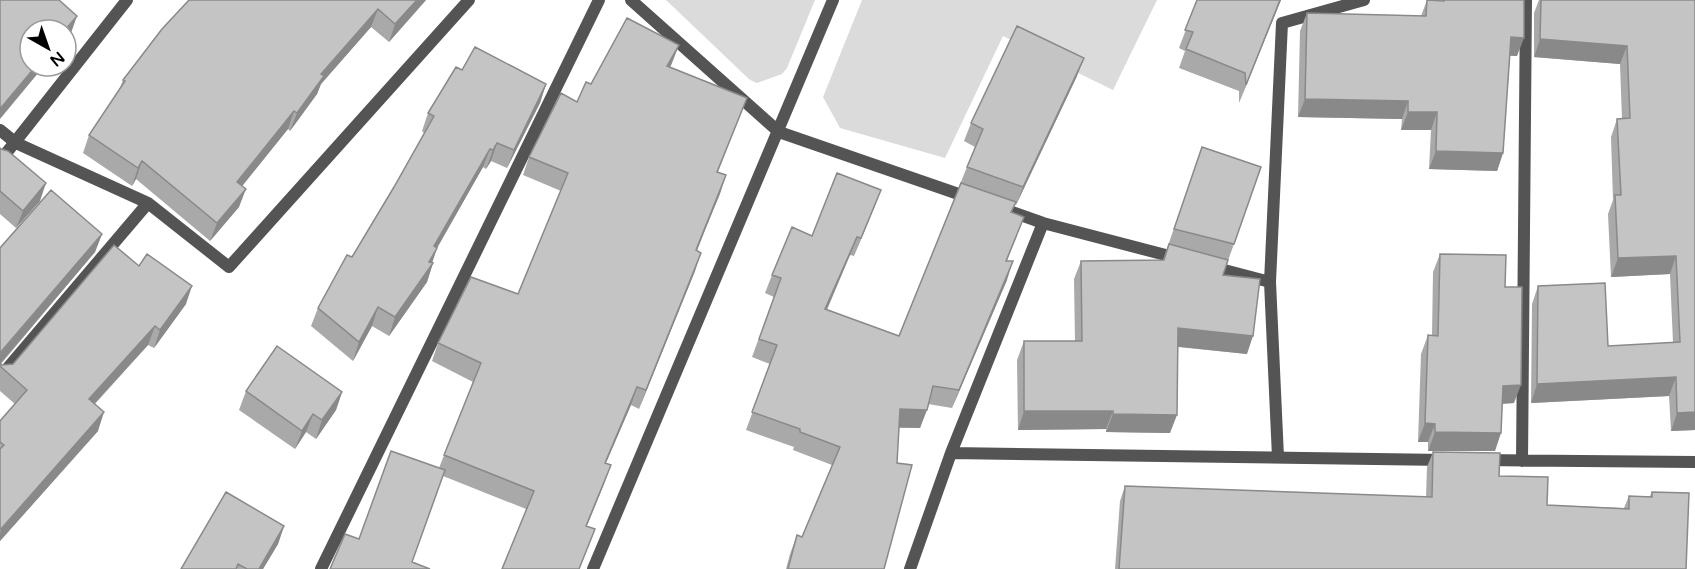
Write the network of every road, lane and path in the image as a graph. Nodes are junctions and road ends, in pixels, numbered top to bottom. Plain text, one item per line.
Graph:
1 (127, 0) edge
2 (469, 0) edge
3 (599, 0) edge
4 (631, 0) edge
5 (832, 0) edge
6 (1364, 0) edge
7 (1526, 0) edge
8 (0, 129) edge
9 (779, 132) junction
10 (16, 143) junction
11 (0, 161) edge
12 (148, 203) junction
13 (1043, 223) junction
14 (1270, 282) junction
15 (0, 376) edge
16 (951, 453) junction
17 (1278, 458) junction
18 (1453, 460) edge
19 (1476, 460) edge
20 (1522, 461) junction
21 (1695, 462) edge
22 (321, 569) edge
23 (593, 569) edge
24 (910, 569) edge

1 - 10 street
2 - 12 street
3 - 22 street
4 - 9 street
5 - 9 street
6 - 14 street
7 - 20 street
8 - 10 street
9 - 13 street
9 - 23 street
10 - 11 street
10 - 12 street
12 - 15 street
13 - 14 street
13 - 16 street
14 - 17 street
16 - 17 street
16 - 24 street
17 - 18 street
19 - 20 street
20 - 21 street

